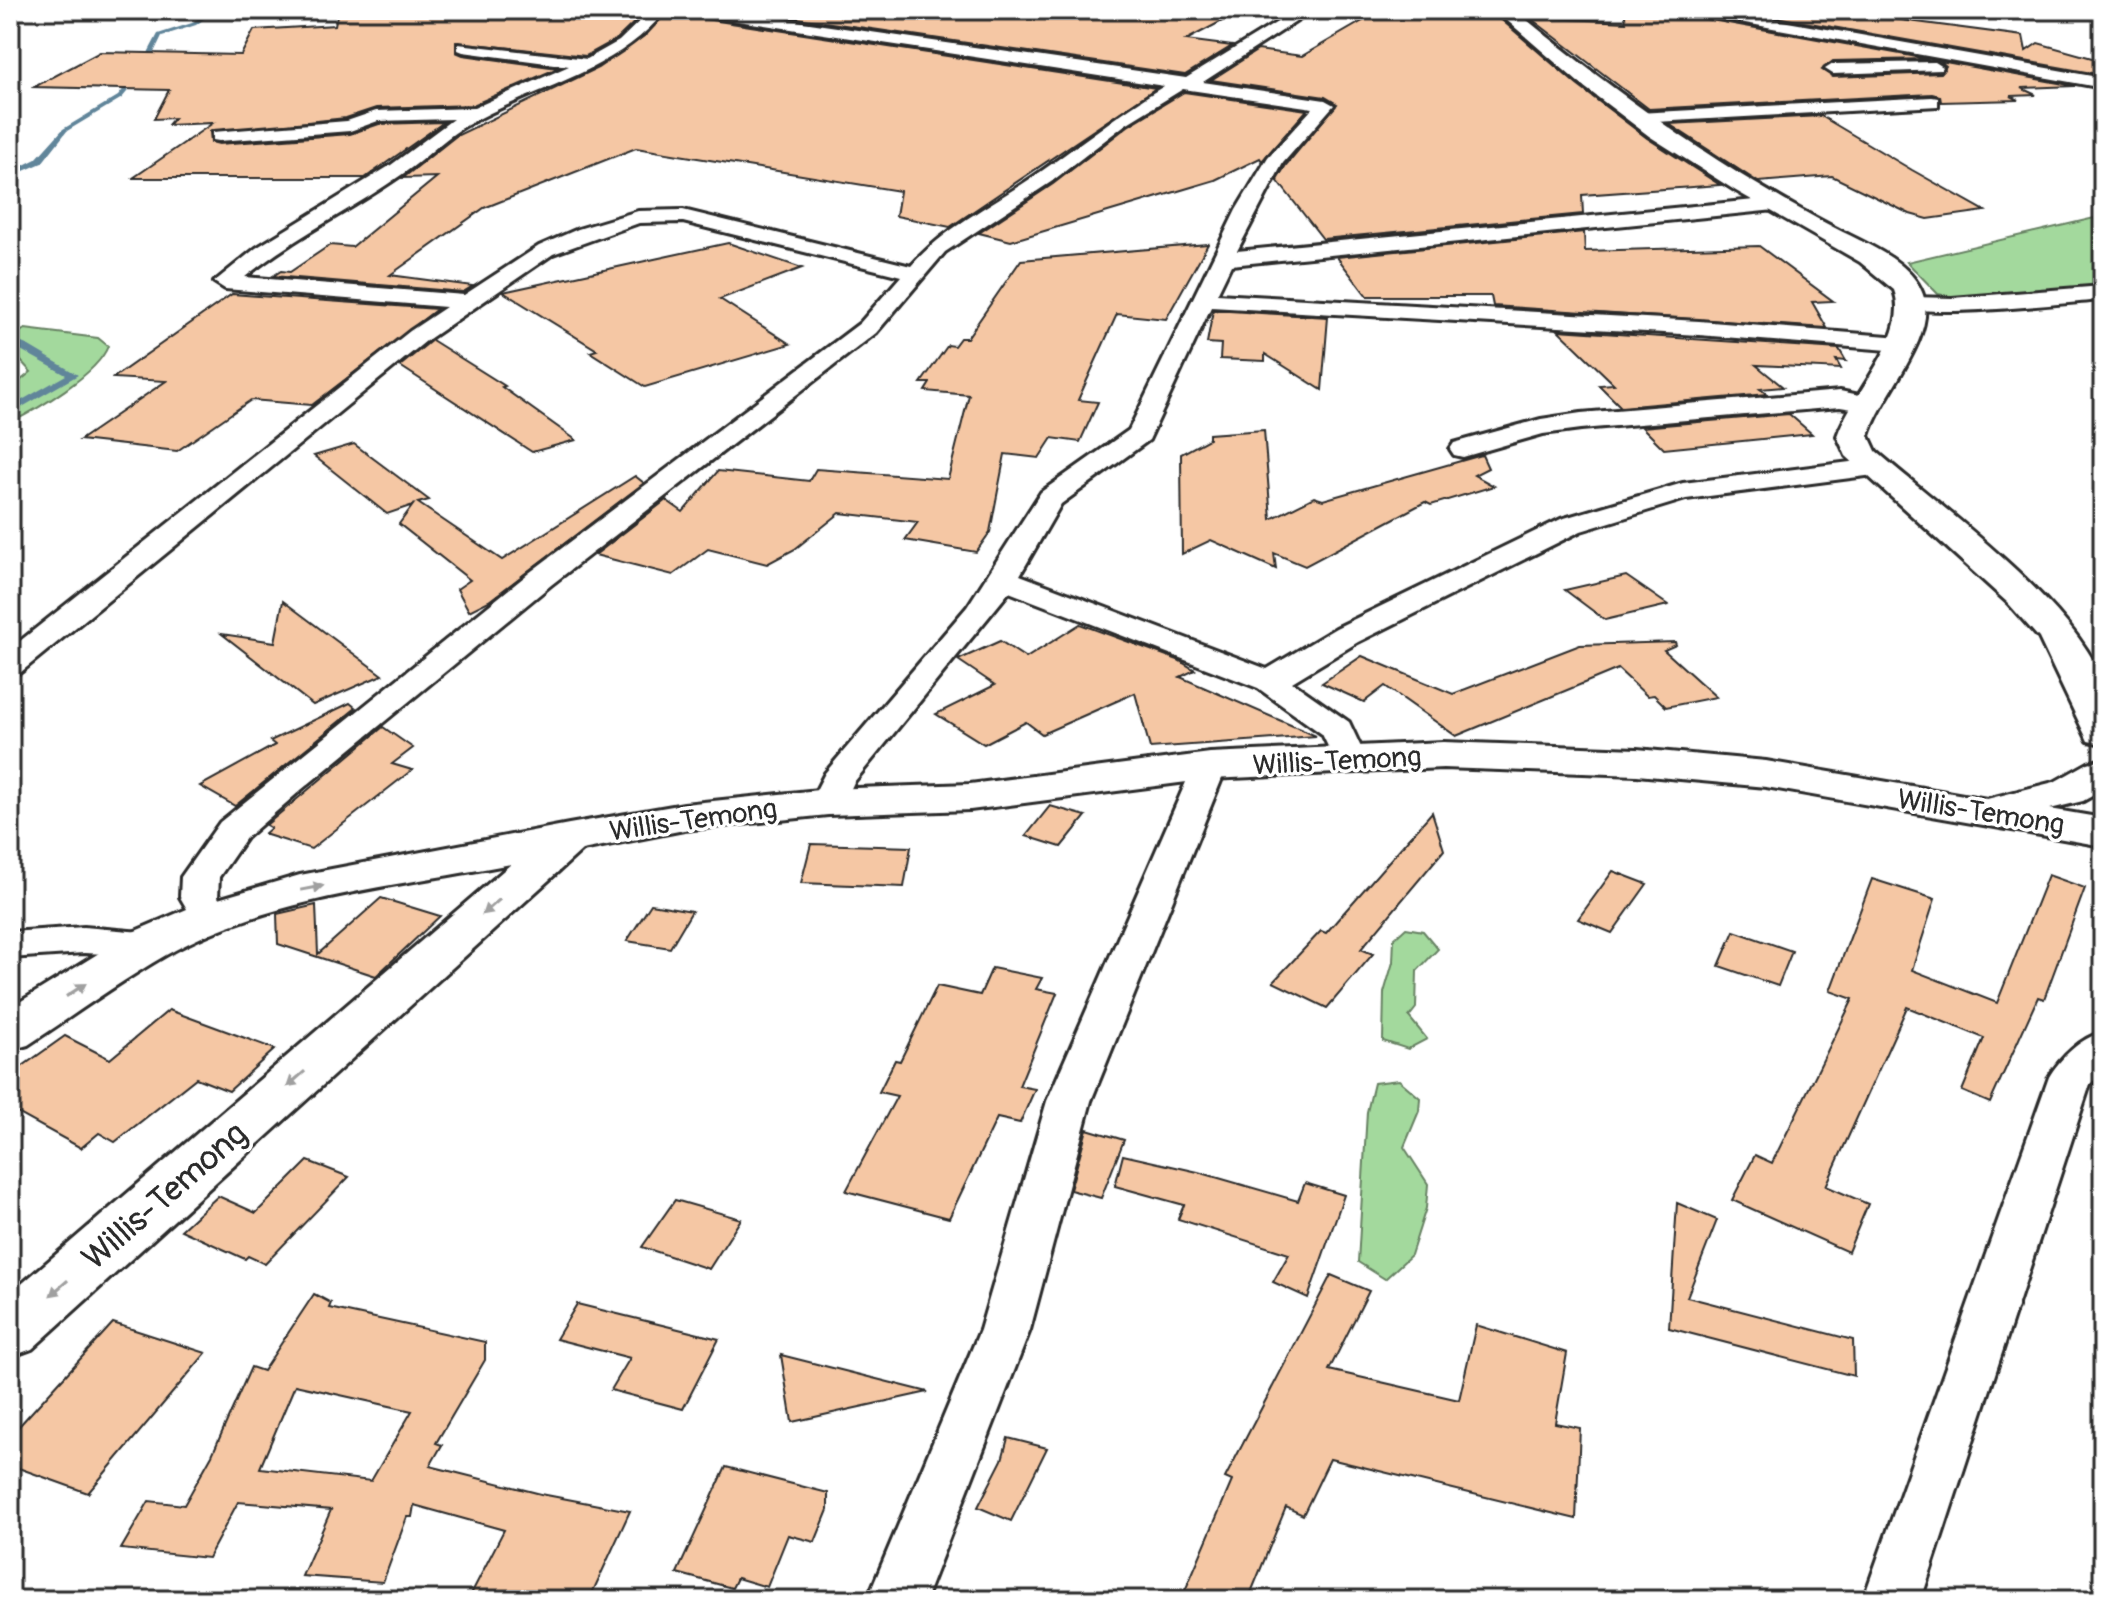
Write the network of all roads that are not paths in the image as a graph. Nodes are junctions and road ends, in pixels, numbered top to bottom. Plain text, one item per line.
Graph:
1 (659, 10) edge
2 (692, 10) edge
3 (1307, 10) edge
4 (1504, 10) edge
5 (1696, 10) edge
6 (2088, 10) edge
7 (2103, 12) edge
8 (463, 47) dead end
9 (591, 64) junction
10 (2004, 64) junction
11 (1833, 69) dead end
12 (1186, 83) junction
13 (2103, 83) edge
14 (1932, 102) dead end
15 (478, 113) junction
16 (1638, 118) junction
17 (219, 136) dead end
18 (1775, 204) junction
19 (1225, 259) junction
20 (918, 274) junction
21 (2103, 293) edge
22 (1202, 300) junction
23 (470, 302) junction
24 (1911, 304) junction
25 (1901, 344) junction
26 (1865, 403) junction
27 (1463, 449) dead end
28 (1874, 467) junction
29 (1003, 579) junction
30 (10, 665) edge
31 (1270, 681) junction
32 (2103, 732) edge
33 (1349, 758) junction
34 (1210, 766) junction
35 (2103, 772) edge
36 (828, 802) junction
37 (1961, 809) junction
38 (2103, 832) edge
39 (571, 836) junction
40 (211, 917) junction
41 (150, 943) junction
42 (10, 945) edge
43 (10, 1032) edge
44 (2103, 1047) edge
45 (10, 1331) edge
46 (896, 1600) edge
47 (1892, 1600) edge

1 - 9 street
2 - 12 street
3 - 12 street
4 - 16 main road
5 - 10 street
6 - 7 street
8 - 9 street
9 - 15 street
10 - 11 street
10 - 13 street
12 - 19 street
12 - 20 street
14 - 16 street
15 - 17 street
15 - 23 street
16 - 18 main road
18 - 19 street
18 - 24 main road
19 - 22 street
20 - 23 street
20 - 40 street
21 - 24 street
22 - 25 street
22 - 29 street
23 - 30 street
24 - 25 main road
25 - 26 main road
26 - 27 street
26 - 28 main road
28 - 31 street
28 - 32 main road
29 - 31 street
29 - 36 street
31 - 33 street
33 - 34 main road, Willis-Temong
33 - 37 main road, Willis-Temong
34 - 36 main road, Willis-Temong
34 - 46 street
35 - 37 main road
36 - 39 main road, Willis-Temong
37 - 38 main road, Willis-Temong
40 -> 39 main road, Willis-Temong
39 -> 45 main road, Willis-Temong
40 - 41 main road, Willis-Temong
41 - 42 street
43 -> 41 main road, Willis-Temong
44 - 47 street

